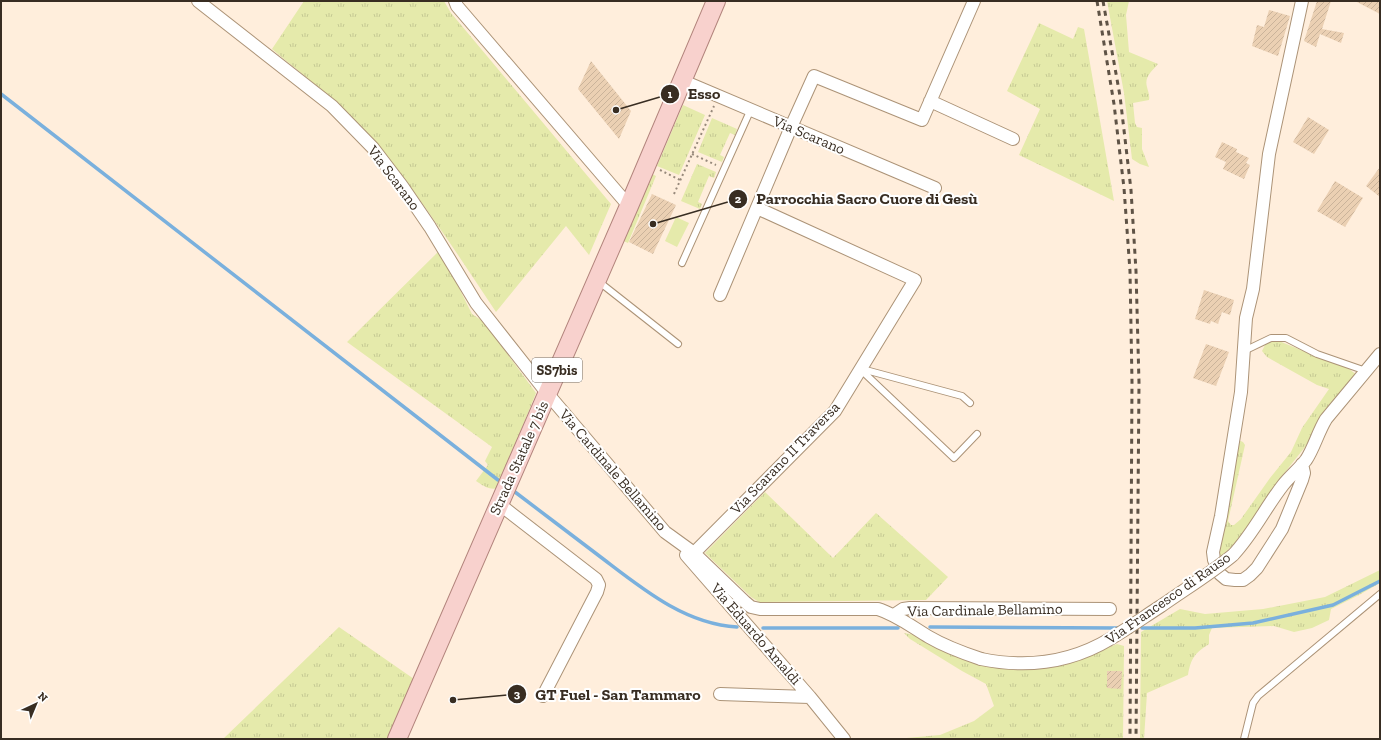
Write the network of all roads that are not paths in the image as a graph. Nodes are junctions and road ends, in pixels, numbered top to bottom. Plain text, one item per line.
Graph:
1 (198, 1) edge
2 (455, 1) edge
3 (716, 1) edge
4 (974, 1) edge
5 (1302, 1) edge
6 (683, 80) junction
7 (930, 101) junction
8 (751, 110) junction
9 (791, 127) junction
10 (1013, 139) dead end
11 (935, 188) dead end
12 (629, 206) junction
13 (757, 208) junction
14 (682, 263) dead end
15 (597, 280) junction
16 (720, 295) dead end
17 (678, 344) dead end
18 (1244, 351) junction
19 (1380, 354) edge
20 (860, 369) junction
21 (1366, 371) junction
22 (547, 393) junction
23 (970, 404) dead end
24 (977, 434) dead end
25 (1302, 464) junction
26 (499, 504) junction
27 (665, 532) junction
28 (694, 553) junction
29 (1380, 594) edge
30 (1110, 609) dead end
31 (894, 615) junction
32 (720, 694) dead end
33 (543, 696) dead end
34 (810, 697) junction
35 (397, 739) edge
36 (844, 739) edge
37 (1244, 739) edge

1 - 22 street, Via Scarano
2 - 12 street
3 - 6 main road, Strada Statale 7 bis / SS7bis
4 - 7 street
5 - 18 street
6 - 8 street, Via Scarano
6 - 12 main road, Strada Statale 7 bis / SS7bis
7 - 9 street
7 - 10 street
8 - 9 street, Via Scarano
8 - 14 lane
9 - 11 street, Via Scarano
9 - 13 street
12 - 15 main road, Strada Statale 7 bis / SS7bis
13 - 16 street
13 - 20 street, Via Scarano II Traversa
15 - 17 lane
15 - 22 main road, Strada Statale 7 bis / SS7bis
18 - 21 lane
18 - 25 street
19 - 21 street, Via Francesco di Rauso
20 - 23 lane
20 - 24 lane
20 - 28 street, Via Scarano II Traversa
21 - 25 street, Via Francesco di Rauso
22 - 26 main road, Strada Statale 7 bis / SS7bis
22 - 27 street, Via Cardinale Bellamino
25 - 31 street, Via Francesco di Rauso, bridge
26 - 33 street
26 - 35 main road, Strada Statale 7 bis / SS7bis
27 - 28 street, Via Cardinale Bellamino
27 - 34 street, Via Eduardo Amaldi
28 - 31 street, Via Cardinale Bellamino
29 - 37 lane
30 - 31 street, Via Cardinale Bellamino
32 - 34 street
34 - 36 street, Via Eduardo Amaldi

